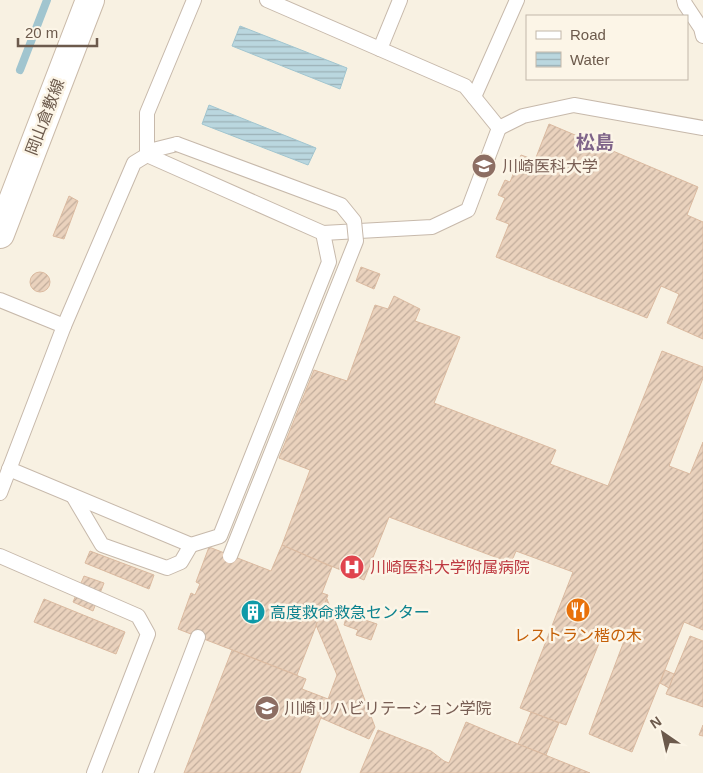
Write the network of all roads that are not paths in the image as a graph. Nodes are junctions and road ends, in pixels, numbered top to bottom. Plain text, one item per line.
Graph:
1 (90, 0) edge
2 (194, 0) edge
3 (267, 0) edge
4 (400, 0) edge
5 (517, 0) edge
6 (684, 0) edge
7 (703, 36) edge
8 (380, 49) junction
9 (474, 97) junction
10 (499, 128) junction
11 (703, 128) edge
12 (147, 155) junction
13 (323, 233) junction
14 (0, 234) edge
15 (0, 300) edge
16 (64, 326) junction
17 (9, 469) junction
18 (0, 493) edge
19 (73, 496) junction
20 (191, 545) junction
21 (0, 556) edge
22 (230, 556) dead end
23 (198, 637) dead end
24 (94, 773) edge
25 (146, 773) edge

1 - 14 main road, 岡山倉敷線
2 - 12 lane
3 - 8 lane
4 - 8 lane
5 - 9 lane
6 - 7 lane
8 - 9 lane
9 - 10 lane
10 - 11 lane
10 - 13 lane
12 - 13 lane
12 - 16 lane
12 - 22 lane, bridge
13 - 20 lane
15 - 16 lane
16 - 17 lane
17 - 18 lane
17 - 19 lane
19 - 20 lane
19 - 20 lane
21 - 24 lane
23 - 25 lane

